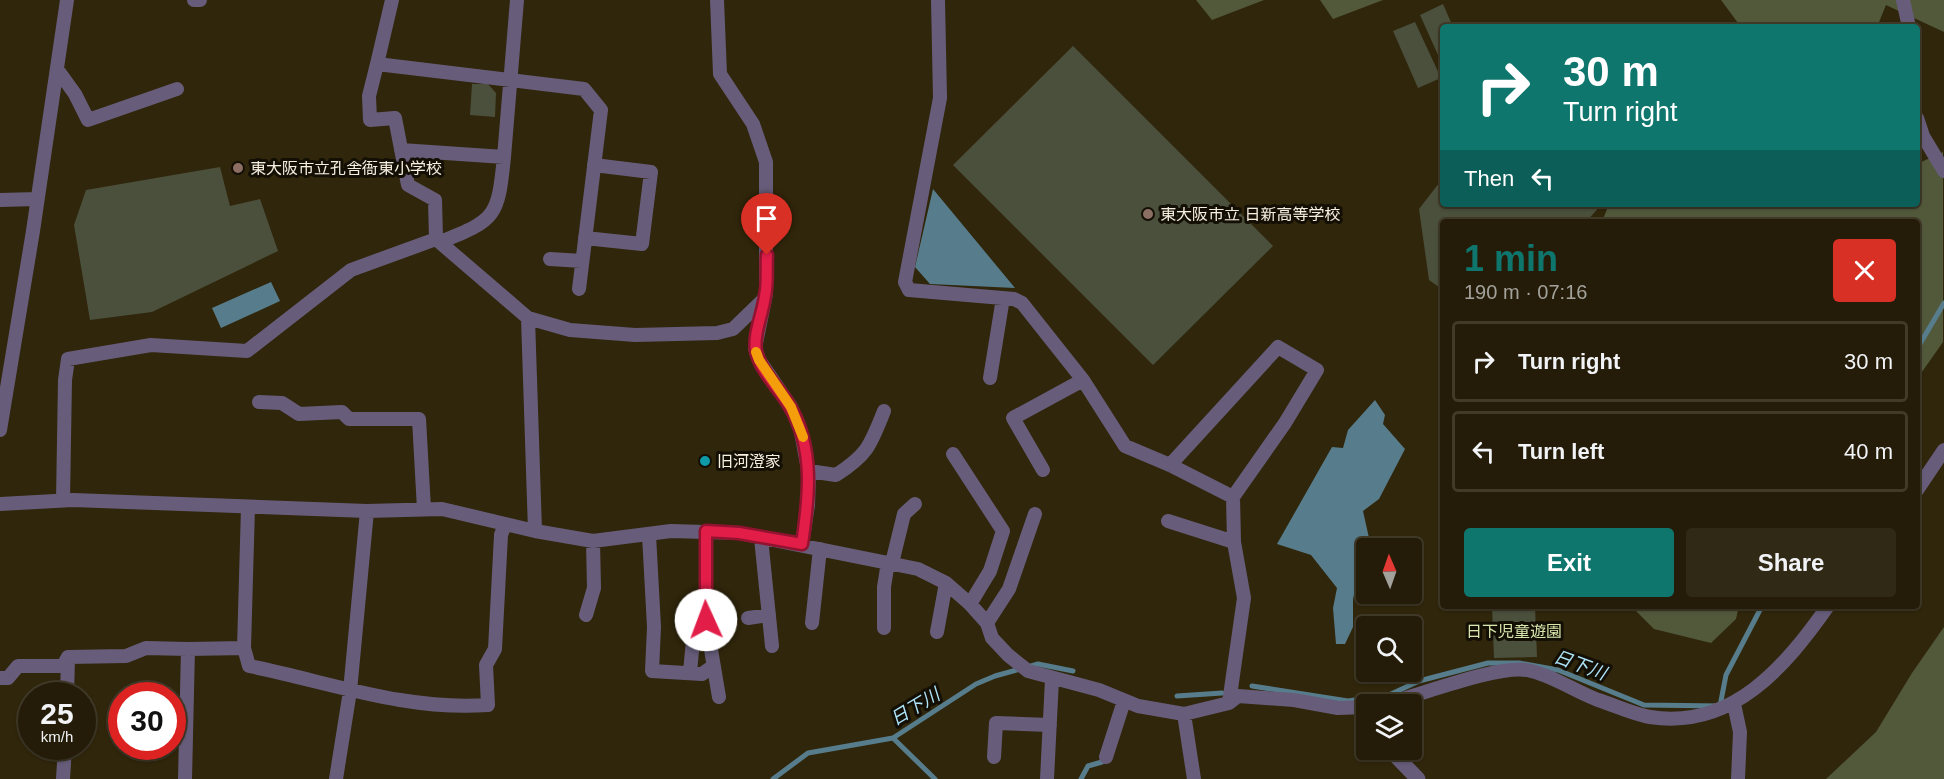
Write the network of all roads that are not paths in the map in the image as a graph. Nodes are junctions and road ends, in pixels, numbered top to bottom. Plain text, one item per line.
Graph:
1 (67, 0) edge
2 (194, 0) edge
3 (200, 0) edge
4 (392, 0) edge
5 (517, 0) edge
6 (717, 0) edge
7 (938, 0) edge
8 (1903, 0) edge
9 (1908, 24) edge
10 (377, 64) junction
11 (57, 69) junction
12 (510, 80) junction
13 (177, 89) dead end
14 (1920, 127) edge
15 (401, 150) junction
16 (504, 158) junction
17 (594, 165) junction
18 (1944, 171) edge
19 (0, 200) edge
20 (38, 200) junction
21 (585, 238) junction
22 (438, 241) junction
23 (550, 259) dead end
24 (582, 261) junction
25 (579, 289) dead end
26 (766, 294) junction
27 (1003, 297) junction
28 (528, 318) junction
29 (990, 378) dead end
30 (1083, 380) junction
31 (259, 402) dead end
32 (884, 411) dead end
33 (0, 430) edge
34 (1944, 450) edge
35 (953, 454) dead end
36 (1170, 465) junction
37 (1043, 470) dead end
38 (809, 471) junction
39 (1920, 486) edge
40 (1233, 497) junction
41 (63, 500) junction
42 (0, 504) edge
43 (915, 504) dead end
44 (248, 507) junction
45 (424, 509) junction
46 (367, 510) junction
47 (1035, 514) dead end
48 (1168, 521) dead end
49 (505, 524) junction
50 (535, 531) junction
51 (706, 531) junction
52 (649, 535) junction
53 (761, 538) junction
54 (593, 541) junction
55 (1234, 542) junction
56 (802, 544) junction
57 (820, 549) junction
58 (890, 563) junction
59 (946, 583) junction
60 (970, 604) junction
61 (1826, 609) edge
62 (586, 615) dead end
63 (769, 615) junction
64 (748, 618) dead end
65 (706, 620) junction
66 (812, 623) dead end
67 (987, 623) junction
68 (884, 628) dead end
69 (937, 632) dead end
70 (772, 646) dead end
71 (244, 648) junction
72 (188, 649) junction
73 (68, 657) junction
74 (712, 667) junction
75 (690, 672) junction
76 (0, 678) edge
77 (1052, 679) junction
78 (67, 682) edge
79 (350, 691) junction
80 (1420, 694) edge
81 (719, 698) dead end
82 (1124, 701) junction
83 (1229, 703) junction
84 (1734, 704) junction
85 (1356, 707) edge
86 (1184, 714) junction
87 (1050, 725) junction
88 (994, 757) dead end
89 (1106, 757) dead end
90 (64, 760) edge
91 (1400, 760) edge
92 (63, 779) edge
93 (185, 779) edge
94 (336, 779) edge
95 (1047, 779) edge
96 (1194, 779) edge
97 (1418, 779) edge
98 (1738, 779) edge

1 - 11 street
2 - 3 street
4 - 10 street
5 - 12 street
6 - 26 street
7 - 27 street
8 - 9 street
10 - 12 street
10 - 15 street
11 - 13 street
11 - 20 street
12 - 16 street
12 - 17 street
14 - 18 street
15 - 16 street
15 - 22 street
16 - 22 street
17 - 21 street
17 - 21 street
19 - 20 street
20 - 33 street
21 - 24 street
22 - 28 street
22 - 41 street
23 - 24 street
24 - 25 street
26 - 28 street
26 - 38 street
27 - 29 street
27 - 30 street
28 - 50 street
30 - 36 street
30 - 37 street
31 - 45 street
32 - 38 street
34 - 39 street
35 - 60 street
36 - 40 street
36 - 40 street
38 - 56 street
40 - 55 street
41 - 42 street
41 - 44 street
43 - 58 street
44 - 46 street
44 - 71 street
45 - 46 street
45 - 49 street
46 - 79 street
47 - 67 street
48 - 55 street
49 - 50 street
49 - 79 street
50 - 54 street
51 - 52 street
51 - 53 street
51 - 65 street
52 - 54 street
52 - 75 street
53 - 56 street
53 - 63 street
54 - 62 street
55 - 83 street
56 - 57 street
57 - 58 street
57 - 66 street
58 - 59 street
58 - 68 street
59 - 60 street
59 - 69 street
60 - 67 street
61 - 84 street
63 - 64 street
63 - 70 street
65 - 74 street
65 - 75 street
67 - 77 street
71 - 72 street
71 - 79 street
72 - 73 street
72 - 93 street
73 - 76 street
73 - 78 street
74 - 75 street
74 - 81 street
77 - 82 street
77 - 87 street
79 - 94 street
80 - 84 street
82 - 86 street
82 - 89 street
83 - 85 street
83 - 86 street
84 - 98 street
86 - 96 street
87 - 88 street
87 - 95 street
90 - 92 street
91 - 97 street

